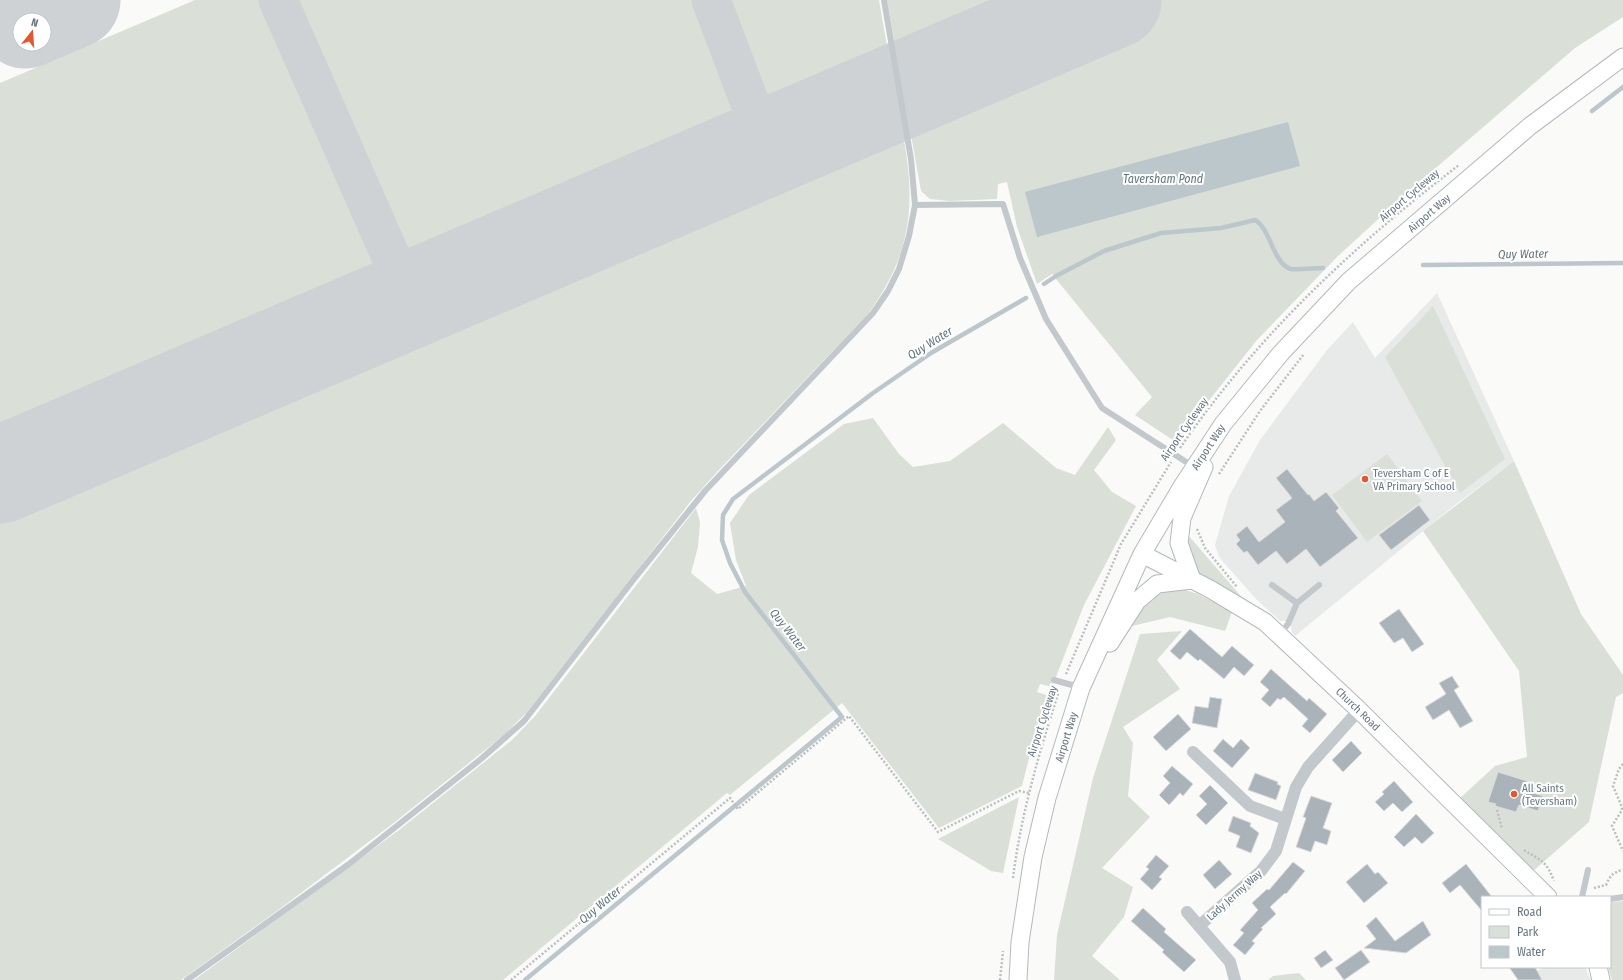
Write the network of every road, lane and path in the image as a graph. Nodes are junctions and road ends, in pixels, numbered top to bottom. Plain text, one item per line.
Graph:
1 (884, 0) edge
2 (1623, 57) edge
3 (1461, 163) dead end
4 (916, 205) junction
5 (1305, 352) dead end
6 (1223, 424) junction
7 (1175, 455) junction
8 (1194, 468) junction
9 (1217, 476) dead end
10 (1197, 524) dead end
11 (1142, 554) junction
12 (1192, 580) junction
13 (1272, 584) dead end
14 (1319, 585) dead end
15 (1238, 587) dead end
16 (1297, 603) junction
17 (1278, 635) junction
18 (1054, 680) dead end
19 (1062, 682) junction
20 (1081, 688) junction
21 (1360, 710) junction
22 (1193, 752) dead end
23 (1623, 764) edge
24 (1029, 793) junction
25 (1498, 810) dead end
26 (1285, 819) junction
27 (1504, 832) dead end
28 (1520, 847) dead end
29 (1623, 851) edge
30 (1588, 870) dead end
31 (1623, 870) edge
32 (1012, 882) dead end
33 (1584, 889) junction
34 (1551, 890) edge
35 (1582, 896) edge
36 (1623, 897) edge
37 (1611, 899) edge
38 (1187, 912) dead end
39 (1199, 926) junction
40 (1003, 950) dead end
41 (1598, 968) edge
42 (187, 980) edge
43 (510, 980) edge
44 (1000, 980) edge
45 (1018, 980) edge
46 (1235, 980) edge
47 (1601, 980) edge

1 - 4 lane
2 - 6 street, Airport Way
3 - 7 path, Airport Cycleway
4 - 7 lane
4 - 42 lane
5 - 9 path
6 - 8 street, Airport Way
6 - 12 street
7 - 8 lane
7 - 19 path, Airport Cycleway
8 - 11 street, Airport Way
10 - 15 path
11 - 12 street, Church Road
11 - 20 street, Airport Way
12 - 17 street, Church Road
12 - 20 street
13 - 16 lane
14 - 16 lane
16 - 17 lane
17 - 21 street, Church Road
18 - 19 lane
19 - 20 lane
19 - 24 path, Airport Cycleway
20 - 45 street, Airport Way
21 - 26 street, Lady Jermy Way
21 - 34 street, Church Road
22 - 26 street
23 - 29 path
24 - 32 path, Airport Cycleway
24 - 43 path
25 - 27 path
26 - 39 street, Lady Jermy Way
28 - 34 path
30 - 33 lane
31 - 33 path
33 - 35 lane
36 - 37 lane
38 - 39 street, Lady Jermy Way
39 - 46 street, Lady Jermy Way
40 - 44 path
41 - 47 street

